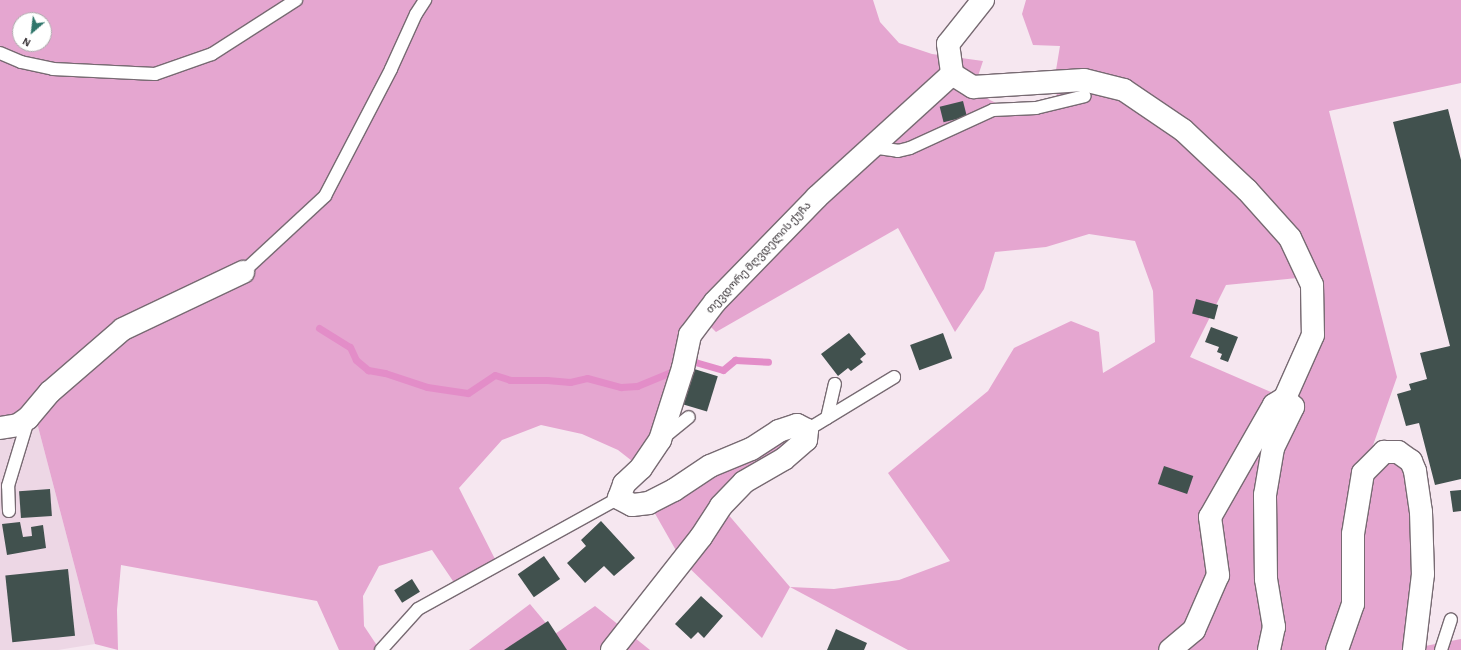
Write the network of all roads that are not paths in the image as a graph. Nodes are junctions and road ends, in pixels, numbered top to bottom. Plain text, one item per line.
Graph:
1 (296, 0) edge
2 (412, 0) edge
3 (425, 0) edge
4 (983, 0) edge
5 (416, 14) junction
6 (0, 53) edge
7 (952, 74) junction
8 (1085, 96) dead end
9 (870, 147) junction
10 (243, 272) joint
11 (894, 377) dead end
12 (835, 384) dead end
13 (1285, 398) junction
14 (689, 417) dead end
15 (28, 418) junction
16 (827, 418) junction
17 (0, 428) edge
18 (807, 430) junction
19 (660, 440) junction
20 (619, 498) junction
21 (9, 511) dead end
22 (1451, 620) dead end
23 (381, 650) edge
24 (612, 650) edge
25 (1170, 650) edge
26 (1269, 650) edge
27 (1337, 650) edge
28 (1414, 650) edge
29 (1441, 650) edge

1 - 6 lane
2 - 5 lane
3 - 5 lane
4 - 7 street
5 - 10 lane
7 - 9 street, თევდორე მღვდელის ქუჩა
7 - 13 street
8 - 9 lane
9 - 19 street, თევდორე მღვდელის ქუჩა
10 - 15 street
11 - 16 lane
12 - 16 lane
13 - 25 street
13 - 26 street
14 - 19 lane
15 - 17 street
15 - 21 lane
16 - 18 lane
18 - 20 street
18 - 24 street
19 - 20 street, თევდორე მღვდელის ქუჩა
20 - 23 lane
22 - 29 lane
27 - 28 street

